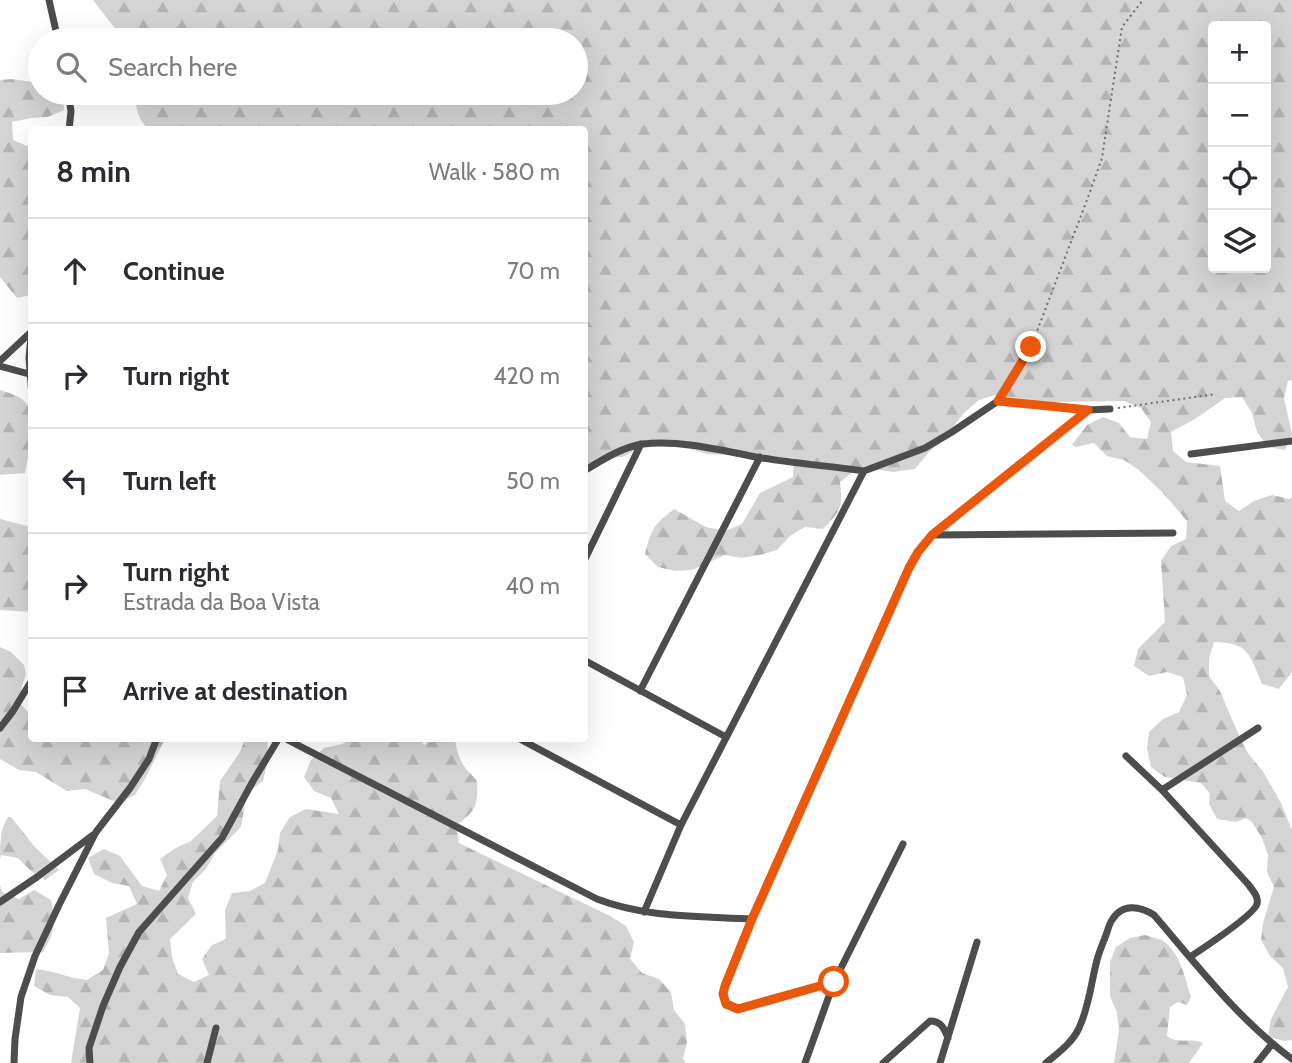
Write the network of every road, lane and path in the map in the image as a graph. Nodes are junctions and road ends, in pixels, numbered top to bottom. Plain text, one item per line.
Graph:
1 (49, 0) edge
2 (1143, 0) edge
3 (55, 28) edge
4 (70, 105) edge
5 (69, 126) edge
6 (28, 332) edge
7 (0, 363) edge
8 (28, 374) edge
9 (1216, 394) dead end
10 (998, 401) junction
11 (1110, 409) joint
12 (1088, 410) junction
13 (1292, 440) edge
14 (641, 444) junction
15 (1191, 454) dead end
16 (760, 457) junction
17 (588, 469) edge
18 (864, 471) junction
19 (1172, 533) dead end
20 (932, 535) junction
21 (588, 553) edge
22 (588, 662) edge
23 (28, 687) edge
24 (640, 691) junction
25 (0, 728) edge
26 (1258, 729) dead end
27 (726, 737) junction
28 (156, 742) edge
29 (277, 742) edge
30 (292, 742) edge
31 (525, 742) edge
32 (1126, 756) dead end
33 (1162, 790) junction
34 (681, 825) junction
35 (96, 832) junction
36 (903, 844) dead end
37 (0, 902) edge
38 (644, 912) junction
39 (752, 919) junction
40 (977, 942) dead end
41 (1190, 957) junction
42 (834, 982) junction
43 (216, 1028) dead end
44 (948, 1039) junction
45 (1272, 1044) junction
46 (1292, 1059) edge
47 (14, 1063) edge
48 (90, 1063) edge
49 (207, 1063) edge
50 (805, 1063) edge
51 (883, 1063) edge
52 (940, 1063) edge
53 (1046, 1063) edge
54 (1257, 1063) edge

1 - 3 street
2 - 10 path
4 - 5 street
6 - 7 street
7 - 8 street
9 - 11 path
10 - 12 street
10 - 18 street
11 - 12 street
12 - 20 street
13 - 15 street
14 - 16 street
14 - 17 street
14 - 21 street
16 - 18 street
16 - 24 street
18 - 27 street
19 - 20 street
20 - 39 street
22 - 24 street
23 - 25 street
24 - 27 street
26 - 33 street
27 - 34 street
28 - 35 street
29 - 48 street
30 - 38 street
31 - 34 street
32 - 33 street
33 - 41 street
34 - 38 street
35 - 37 street
35 - 47 street
36 - 42 street
38 - 39 street
39 - 42 street
40 - 44 street
41 - 45 street
41 - 53 street
42 - 50 street
43 - 49 street
44 - 51 street
44 - 52 street
45 - 46 street
45 - 54 street

